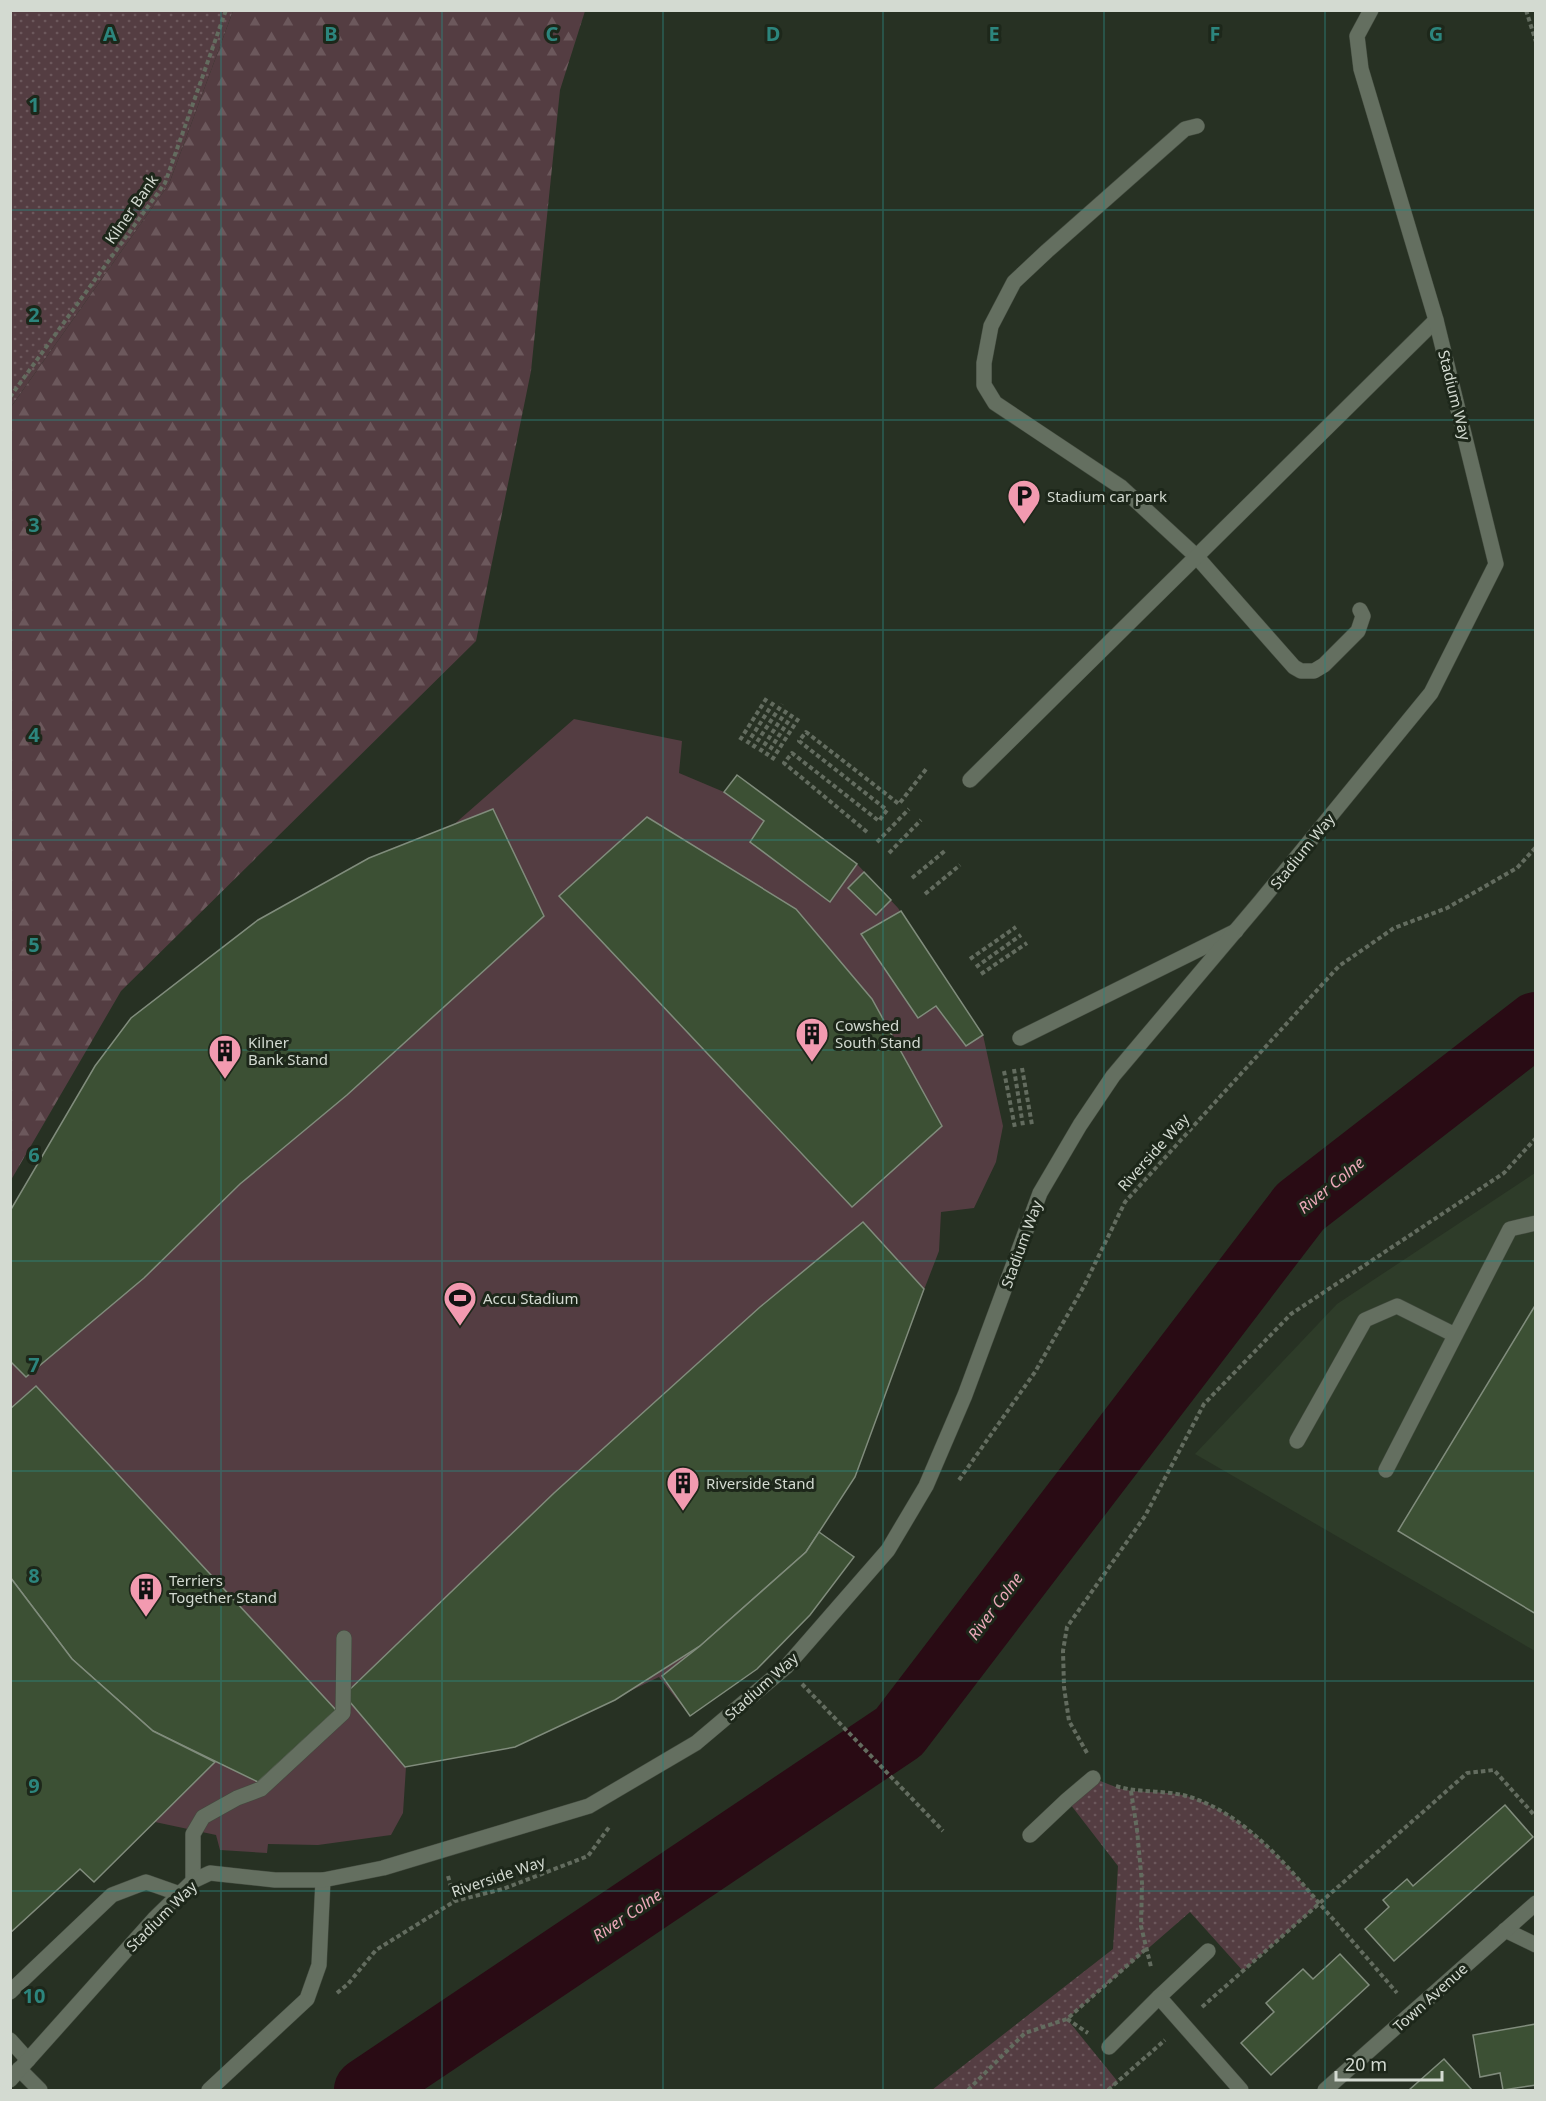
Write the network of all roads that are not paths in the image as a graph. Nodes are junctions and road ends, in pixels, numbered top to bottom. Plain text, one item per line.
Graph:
1 (1371, 10) edge
2 (1197, 126) dead end
3 (1436, 320) junction
4 (1196, 556) junction
5 (1360, 610) dead end
6 (970, 780) dead end
7 (1236, 931) junction
8 (1020, 1038) dead end
9 (1536, 1223) edge
10 (1455, 1335) junction
11 (1297, 1441) dead end
12 (1386, 1470) dead end
13 (344, 1638) dead end
14 (1093, 1778) road end
15 (1030, 1835) dead end
16 (323, 1880) junction
17 (193, 1881) junction
18 (180, 1894) junction
19 (1536, 1903) edge
20 (1505, 1930) junction
21 (1536, 1945) edge
22 (1208, 1951) dead end
23 (10, 1992) edge
24 (1159, 1997) junction
25 (10, 2040) edge
26 (1109, 2047) dead end
27 (19, 2069) edge
28 (40, 2091) edge
29 (208, 2091) edge
30 (1241, 2091) edge
31 (1325, 2091) edge

1 - 3 street, Stadium Way
2 - 4 street
3 - 4 street
3 - 7 street, Stadium Way
4 - 5 street
4 - 6 street
7 - 8 street
7 - 16 street, Stadium Way
9 - 10 street
10 - 11 street
10 - 12 street
13 - 17 street
14 - 15 street
16 - 17 street, Stadium Way
16 - 29 street
17 - 18 street, Stadium Way
18 - 23 street
18 - 27 street, Stadium Way
19 - 20 street, Town Avenue
20 - 21 street
20 - 31 street, Town Avenue
22 - 24 street
24 - 26 street
24 - 30 street
25 - 27 street
27 - 28 street

